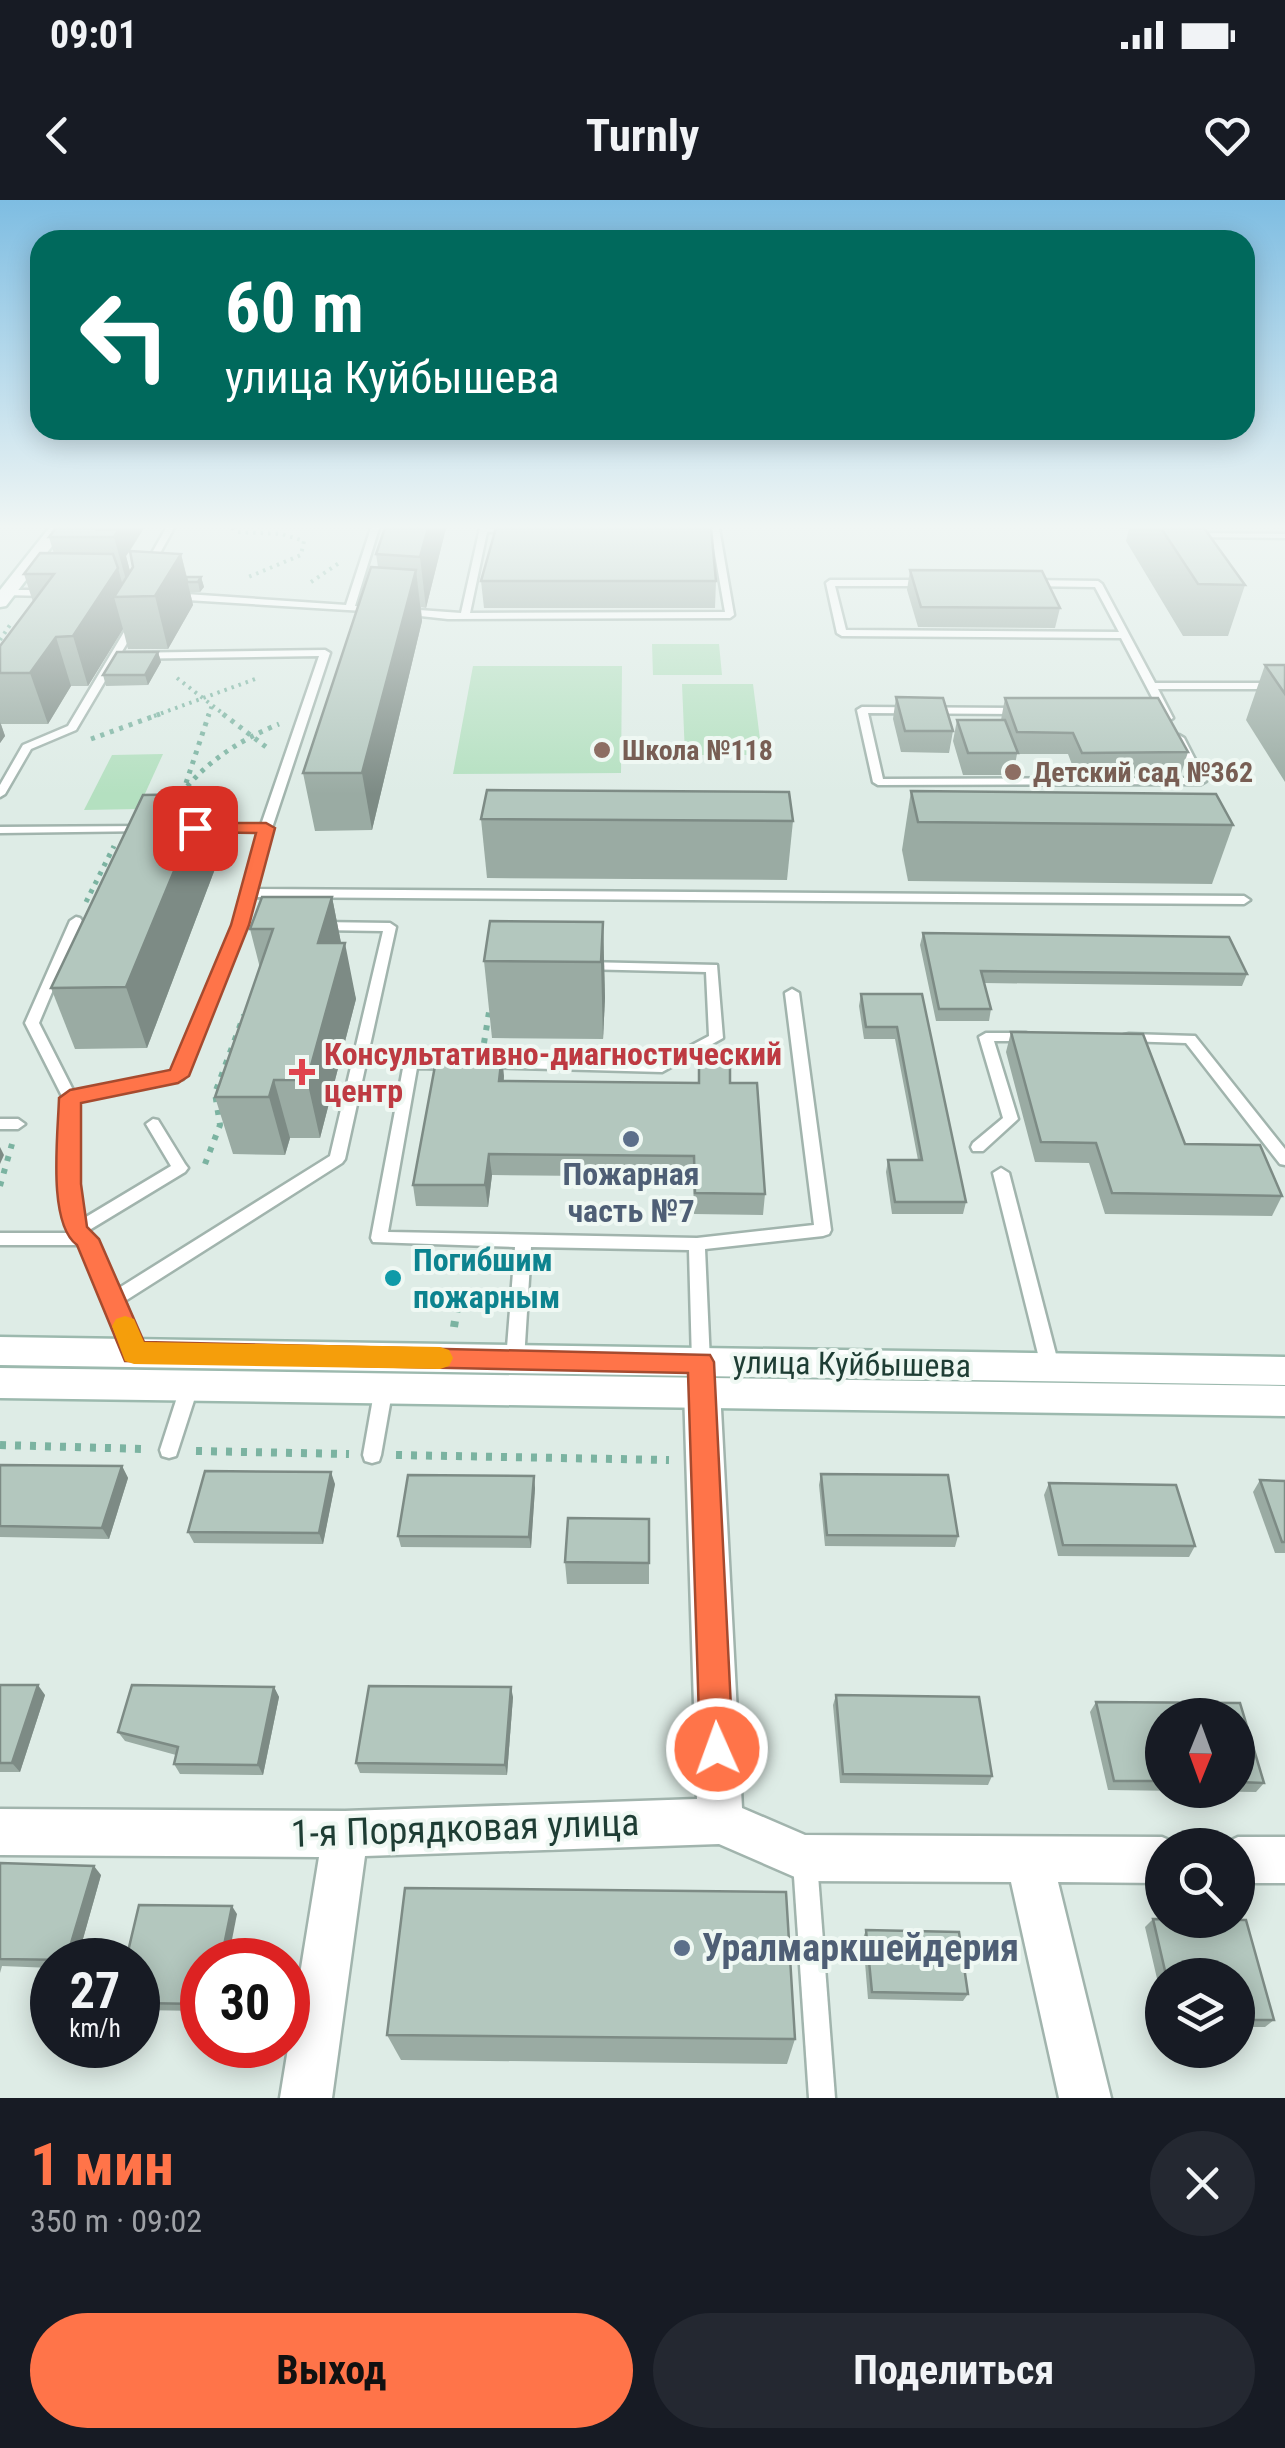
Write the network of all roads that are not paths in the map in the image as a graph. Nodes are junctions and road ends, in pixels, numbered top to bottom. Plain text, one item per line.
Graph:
1 (138, 617) edge
2 (838, 617) edge
3 (1116, 617) edge
4 (1126, 635) junction
5 (114, 656) junction
6 (1152, 686) junction
7 (1283, 689) edge
8 (1033, 712) edge
9 (1147, 713) edge
10 (1166, 713) junction
11 (0, 794) edge
12 (159, 828) edge
13 (177, 828) edge
14 (266, 828) junction
15 (0, 830) edge
16 (249, 893) junction
17 (398, 894) junction
18 (1244, 900) dead end
19 (76, 921) road end
20 (240, 925) junction
21 (256, 925) edge
22 (296, 926) edge
23 (390, 927) junction
24 (575, 966) edge
25 (792, 993) dead end
26 (1042, 1037) edge
27 (1116, 1038) edge
28 (70, 1098) junction
29 (0, 1124) edge
30 (18, 1124) road end
31 (153, 1124) dead end
32 (978, 1148) dead end
33 (1285, 1160) edge
34 (1001, 1172) dead end
35 (81, 1235) junction
36 (0, 1239) edge
37 (524, 1239) junction
38 (696, 1244) junction
39 (115, 1299) junction
40 (0, 1351) edge
41 (134, 1353) junction
42 (515, 1360) junction
43 (1050, 1366) junction
44 (1285, 1371) edge
45 (702, 1376) junction
46 (0, 1383) edge
47 (190, 1385) junction
48 (384, 1386) junction
49 (1285, 1401) edge
50 (170, 1450) dead end
51 (372, 1454) dead end
52 (720, 1821) junction
53 (0, 1832) edge
54 (345, 1834) junction
55 (804, 1858) junction
56 (1028, 1860) junction
57 (1145, 1860) edge
58 (1255, 1860) edge
59 (1285, 1860) edge
60 (306, 2098) edge
61 (822, 2098) edge
62 (1084, 2098) edge

1 - 5 lane
2 - 4 lane
3 - 4 lane
4 - 6 lane
5 - 11 lane
5 - 14 lane
6 - 7 lane
6 - 10 lane
8 - 10 lane
9 - 10 lane
12 - 15 lane
13 - 14 lane
14 - 16 lane
16 - 17 lane
16 - 20 lane
17 - 18 lane
17 - 23 lane
19 - 28 lane
20 - 21 lane
20 - 28 lane
22 - 23 lane
23 - 39 lane
24 - 37 lane
25 - 38 lane
26 - 32 lane
27 - 33 lane
28 - 35 lane
29 - 30 lane
31 - 35 lane
34 - 43 lane
35 - 36 lane
35 - 39 lane
37 - 38 lane
37 - 42 lane
38 - 45 lane
39 - 41 lane
40 - 41 main road, улица Куйбышева
41 - 42 main road, улица Куйбышева
42 - 45 main road, улица Куйбышева
43 - 44 main road, улица Куйбышева
43 - 45 main road, улица Куйбышева
45 - 48 main road, улица Куйбышева
45 - 49 main road, улица Куйбышева
45 - 52 main road
46 - 47 main road, улица Куйбышева
47 - 48 main road, улица Куйбышева
47 - 50 lane
48 - 51 lane
52 - 54 main road, 1-я Порядковая улица
52 - 55 main road, 1-я Порядковая улица
53 - 54 main road, 1-я Порядковая улица
54 - 60 main road
55 - 56 main road, 1-я Порядковая улица
55 - 61 lane
56 - 57 main road, 1-я Порядковая улица
56 - 62 main road
58 - 59 main road

